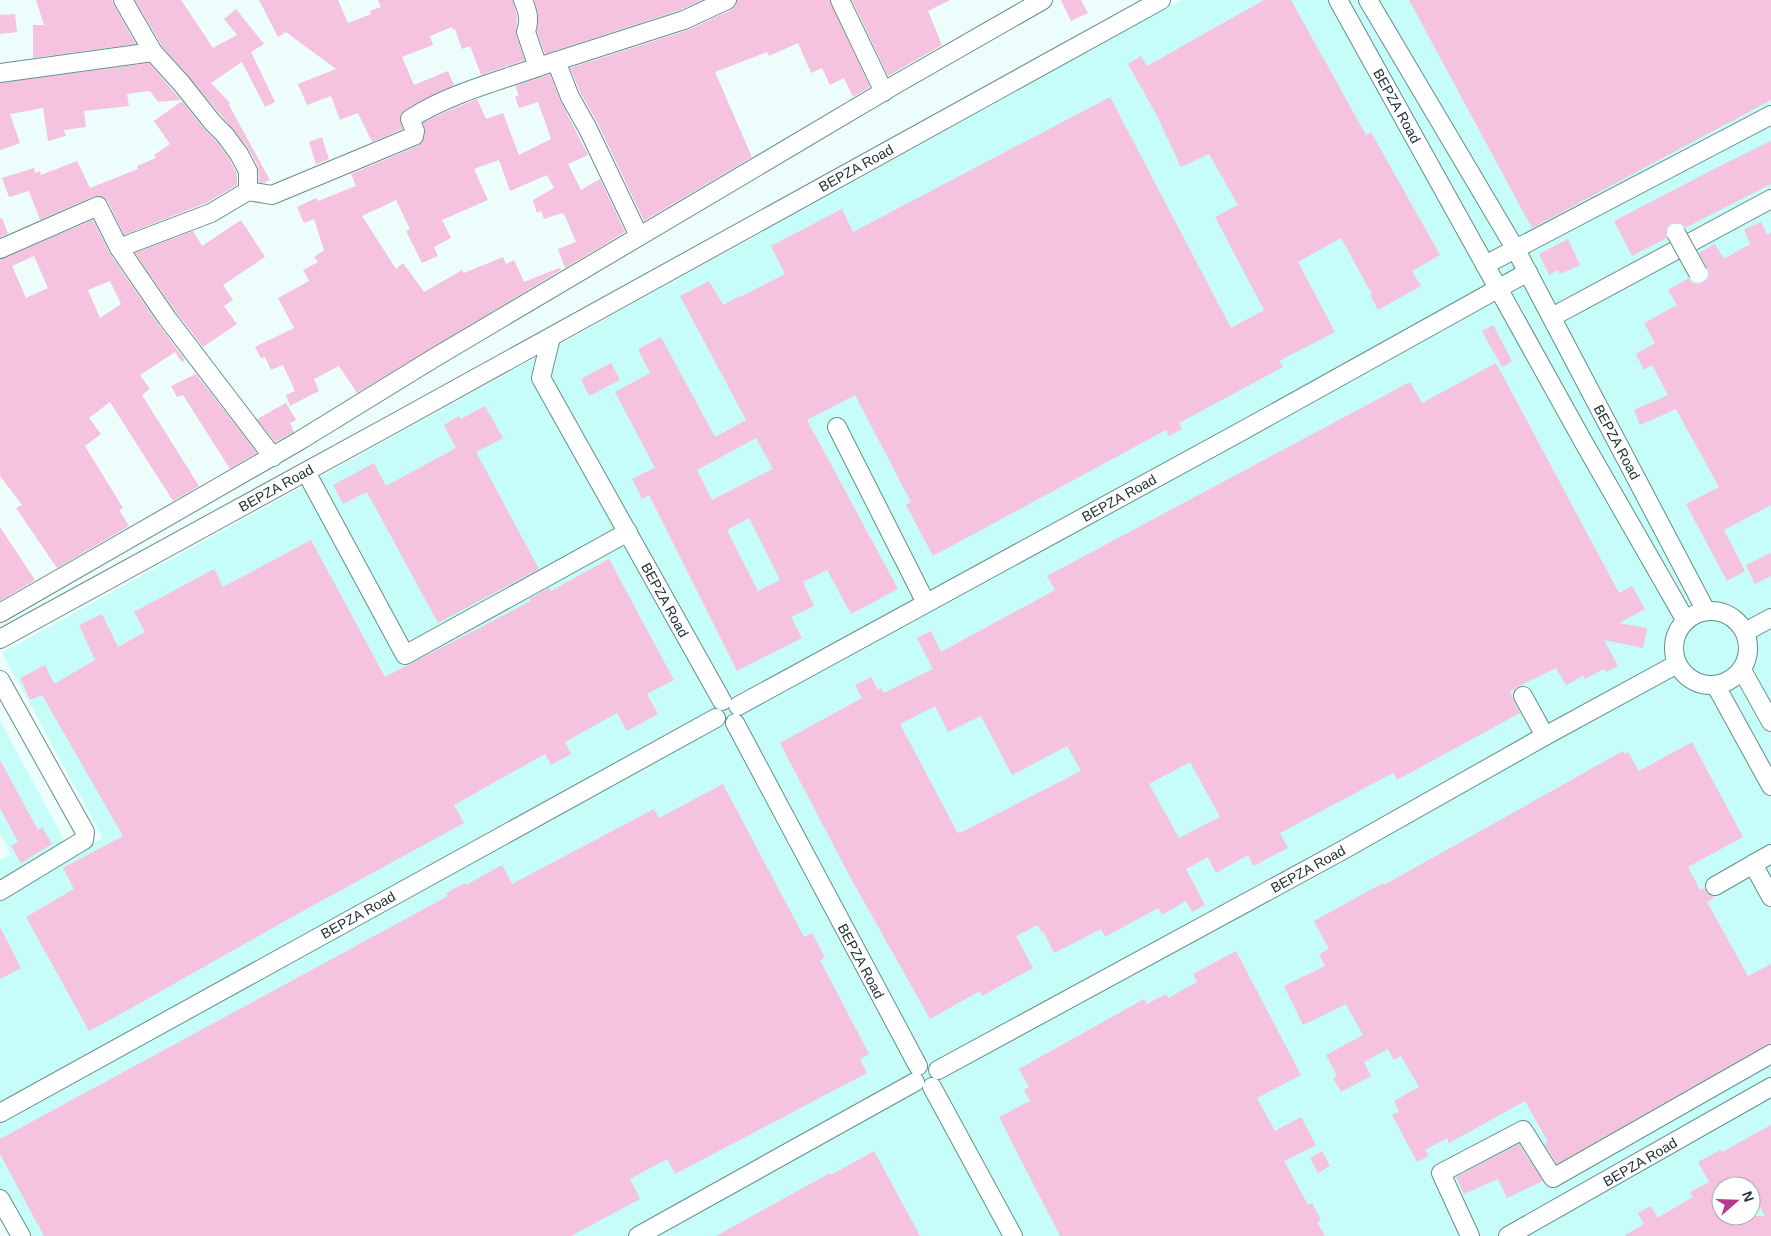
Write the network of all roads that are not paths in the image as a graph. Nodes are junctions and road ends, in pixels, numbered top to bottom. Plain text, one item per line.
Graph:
1 (123, 0) edge
2 (523, 0) edge
3 (727, 0) edge
4 (840, 0) edge
5 (1043, 0) edge
6 (1160, 0) edge
7 (1338, 0) edge
8 (1368, 0) edge
9 (153, 52) junction
10 (556, 61) junction
11 (538, 67) junction
12 (0, 73) edge
13 (884, 92) junction
14 (1771, 115) edge
15 (248, 191) junction
16 (1771, 199) edge
17 (1676, 233) dead end
18 (639, 236) junction
19 (119, 248) junction
20 (0, 249) edge
21 (1516, 250) junction
22 (1485, 265) junction
23 (1528, 272) junction
24 (1698, 273) dead end
25 (1498, 288) junction
26 (1552, 317) junction
27 (551, 337) junction
28 (837, 427) dead end
29 (272, 456) junction
30 (306, 472) junction
31 (628, 532) junction
32 (926, 603) junction
33 (1706, 611) junction
34 (0, 613) edge
35 (1771, 618) edge
36 (1686, 621) junction
37 (1745, 632) junction
38 (0, 639) edge
39 (1677, 664) junction
40 (1742, 670) junction
41 (0, 680) edge
42 (1716, 686) junction
43 (1523, 696) dead end
44 (731, 710) junction
45 (1771, 722) edge
46 (1545, 736) junction
47 (1771, 786) edge
48 (1771, 854) edge
49 (1753, 864) junction
50 (1715, 886) dead end
51 (0, 891) edge
52 (1771, 897) edge
53 (1771, 1054) edge
54 (938, 1070) junction
55 (916, 1074) junction
56 (1771, 1087) edge
57 (932, 1088) junction
58 (0, 1112) edge
59 (0, 1199) edge
60 (21, 1236) edge
61 (638, 1236) edge
62 (1012, 1236) edge
63 (1470, 1236) edge
64 (1508, 1236) edge

1 - 9 street
2 - 11 street
3 - 10 street
4 - 13 street
5 - 13 street
6 - 27 street, BEPZA Road
7 - 22 street, BEPZA Road
8 - 21 street, BEPZA Road
9 - 12 street
9 - 15 street
10 - 11 street
10 - 18 street
11 - 15 street
13 - 18 street
14 - 21 street
15 - 19 street
16 - 26 street
17 - 24 street, bridge
18 - 29 street
19 - 20 street
19 - 29 street
21 - 22 street
21 - 23 street, BEPZA Road
22 - 25 street, BEPZA Road
23 - 25 street, BEPZA Road
23 - 26 street, BEPZA Road
25 - 32 street, BEPZA Road
25 - 36 street, BEPZA Road
26 - 33 street, BEPZA Road
27 - 30 street, BEPZA Road
27 - 31 street, BEPZA Road
28 - 32 street
29 - 34 street
30 - 31 street
30 - 38 street, BEPZA Road
31 - 44 street, BEPZA Road
32 - 44 street, BEPZA Road
33 - 36 street
33 - 37 street
35 - 37 street
36 - 39 street
37 - 40 street
39 - 42 street
39 - 46 street, BEPZA Road
40 - 42 street
40 - 45 street
41 - 51 street
42 - 47 street
43 - 46 street
44 - 55 street, BEPZA Road
44 - 58 street, BEPZA Road
46 - 54 street, BEPZA Road
48 - 49 street
49 - 50 street
49 - 52 street
53 - 63 street
54 - 55 street
54 - 57 street
55 - 57 street
55 - 61 street
56 - 64 street, BEPZA Road
57 - 62 street
59 - 60 street

